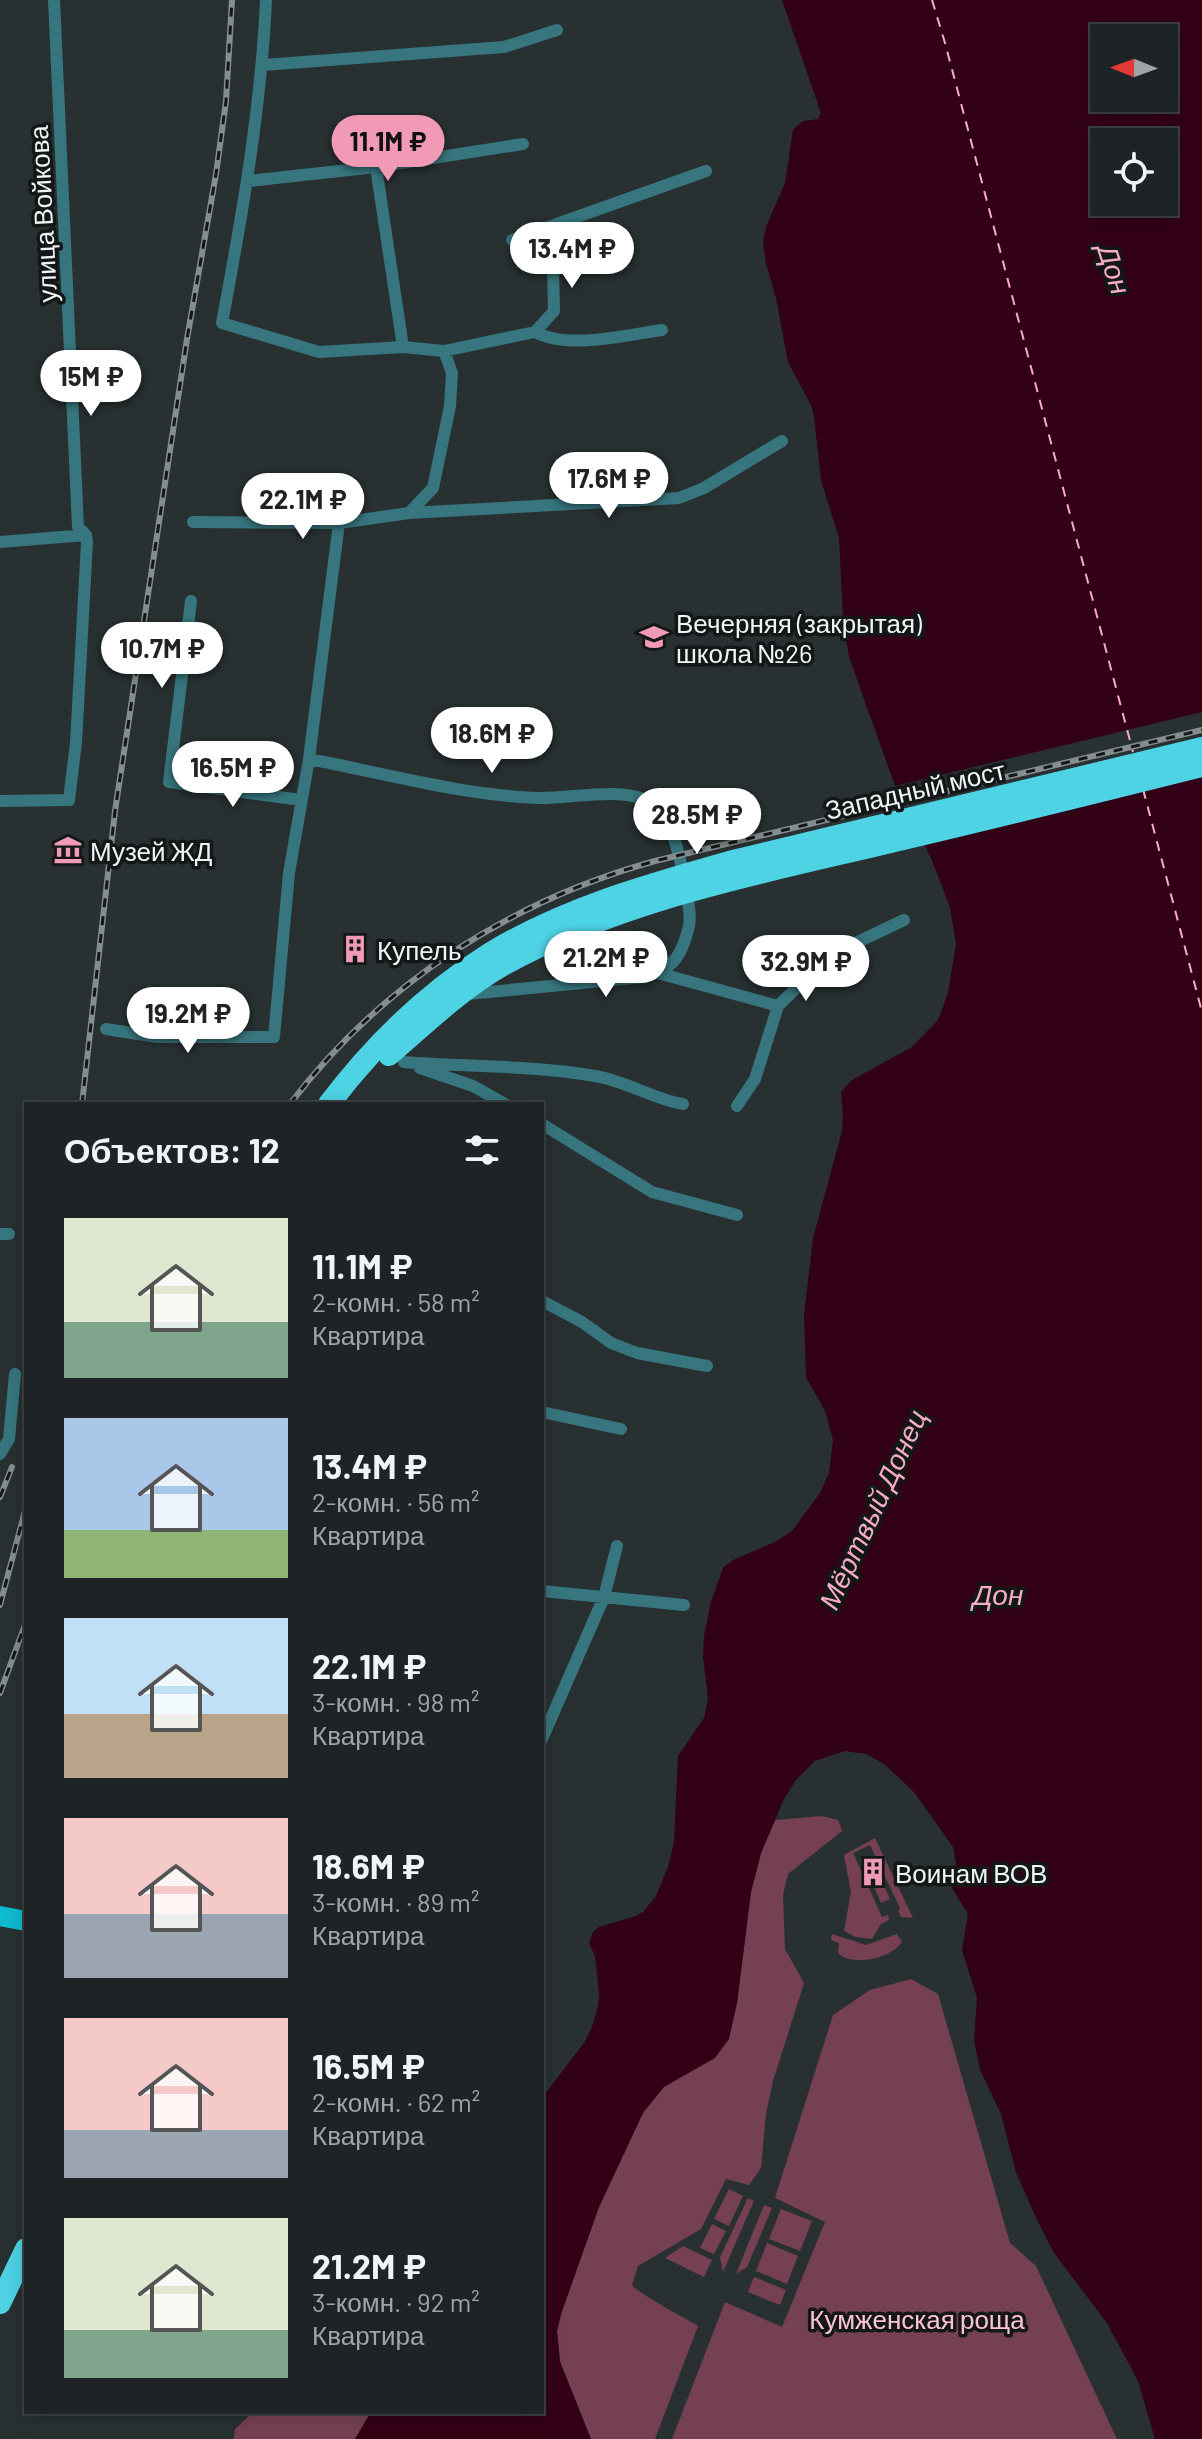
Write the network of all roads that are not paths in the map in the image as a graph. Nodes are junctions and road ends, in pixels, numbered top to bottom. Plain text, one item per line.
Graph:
1 (54, 0) edge
2 (266, 0) edge
3 (557, 30) dead end
4 (263, 65) junction
5 (523, 144) dead end
6 (376, 167) junction
7 (706, 171) dead end
8 (248, 181) junction
9 (559, 223) junction
10 (512, 240) dead end
11 (662, 330) dead end
12 (535, 332) junction
13 (403, 347) junction
14 (444, 351) junction
15 (782, 441) dead end
16 (409, 513) junction
17 (193, 522) dead end
18 (339, 523) junction
19 (86, 535) junction
20 (0, 542) edge
21 (191, 601) dead end
22 (1202, 748) edge
23 (309, 759) junction
24 (1202, 766) edge
25 (301, 800) junction
26 (0, 801) edge
27 (600, 912) junction
28 (904, 920) dead end
29 (658, 973) junction
30 (467, 983) junction
31 (778, 1006) junction
32 (106, 1029) dead end
33 (393, 1062) junction
34 (331, 1102) edge
35 (348, 1102) edge
36 (501, 1102) edge
37 (683, 1104) dead end
38 (737, 1106) dead end
39 (544, 1125) edge
40 (737, 1215) dead end
41 (544, 1302) edge
42 (707, 1366) dead end
43 (15, 1374) dead end
44 (544, 1412) edge
45 (621, 1429) dead end
46 (0, 1454) edge
47 (617, 1546) dead end
48 (544, 1591) edge
49 (604, 1597) junction
50 (684, 1605) dead end
51 (544, 1734) edge
52 (0, 1907) edge
53 (24, 1911) edge
54 (0, 1916) edge
55 (24, 1921) edge
56 (24, 2253) edge
57 (0, 2303) edge

1 - 19 street, улица Войкова
2 - 4 street
3 - 4 street
4 - 8 street
5 - 6 street
6 - 8 street
6 - 13 street
7 - 9 street
8 - 13 street
9 - 10 street
9 - 12 street
11 - 12 street
12 - 14 street
13 - 14 street
14 - 16 street
15 - 16 street
16 - 18 street
17 - 18 street
18 - 23 street
19 - 20 street
19 - 26 street, улица Войкова
21 - 25 street
22 - 27 highway, Западный мост
23 - 25 street
23 - 29 street
24 - 27 highway, Западный мост
25 - 32 street
27 - 30 highway
28 - 31 street
29 - 30 street
29 - 31 street
30 - 33 highway
30 - 34 highway
31 - 38 street
33 - 35 highway
33 - 36 street
33 - 37 street
39 - 40 street
41 - 42 street
43 - 46 street
44 - 45 street
47 - 49 street
48 - 49 street
49 - 50 street
49 - 51 street
52 - 53 main road
54 - 55 main road
56 - 57 highway

